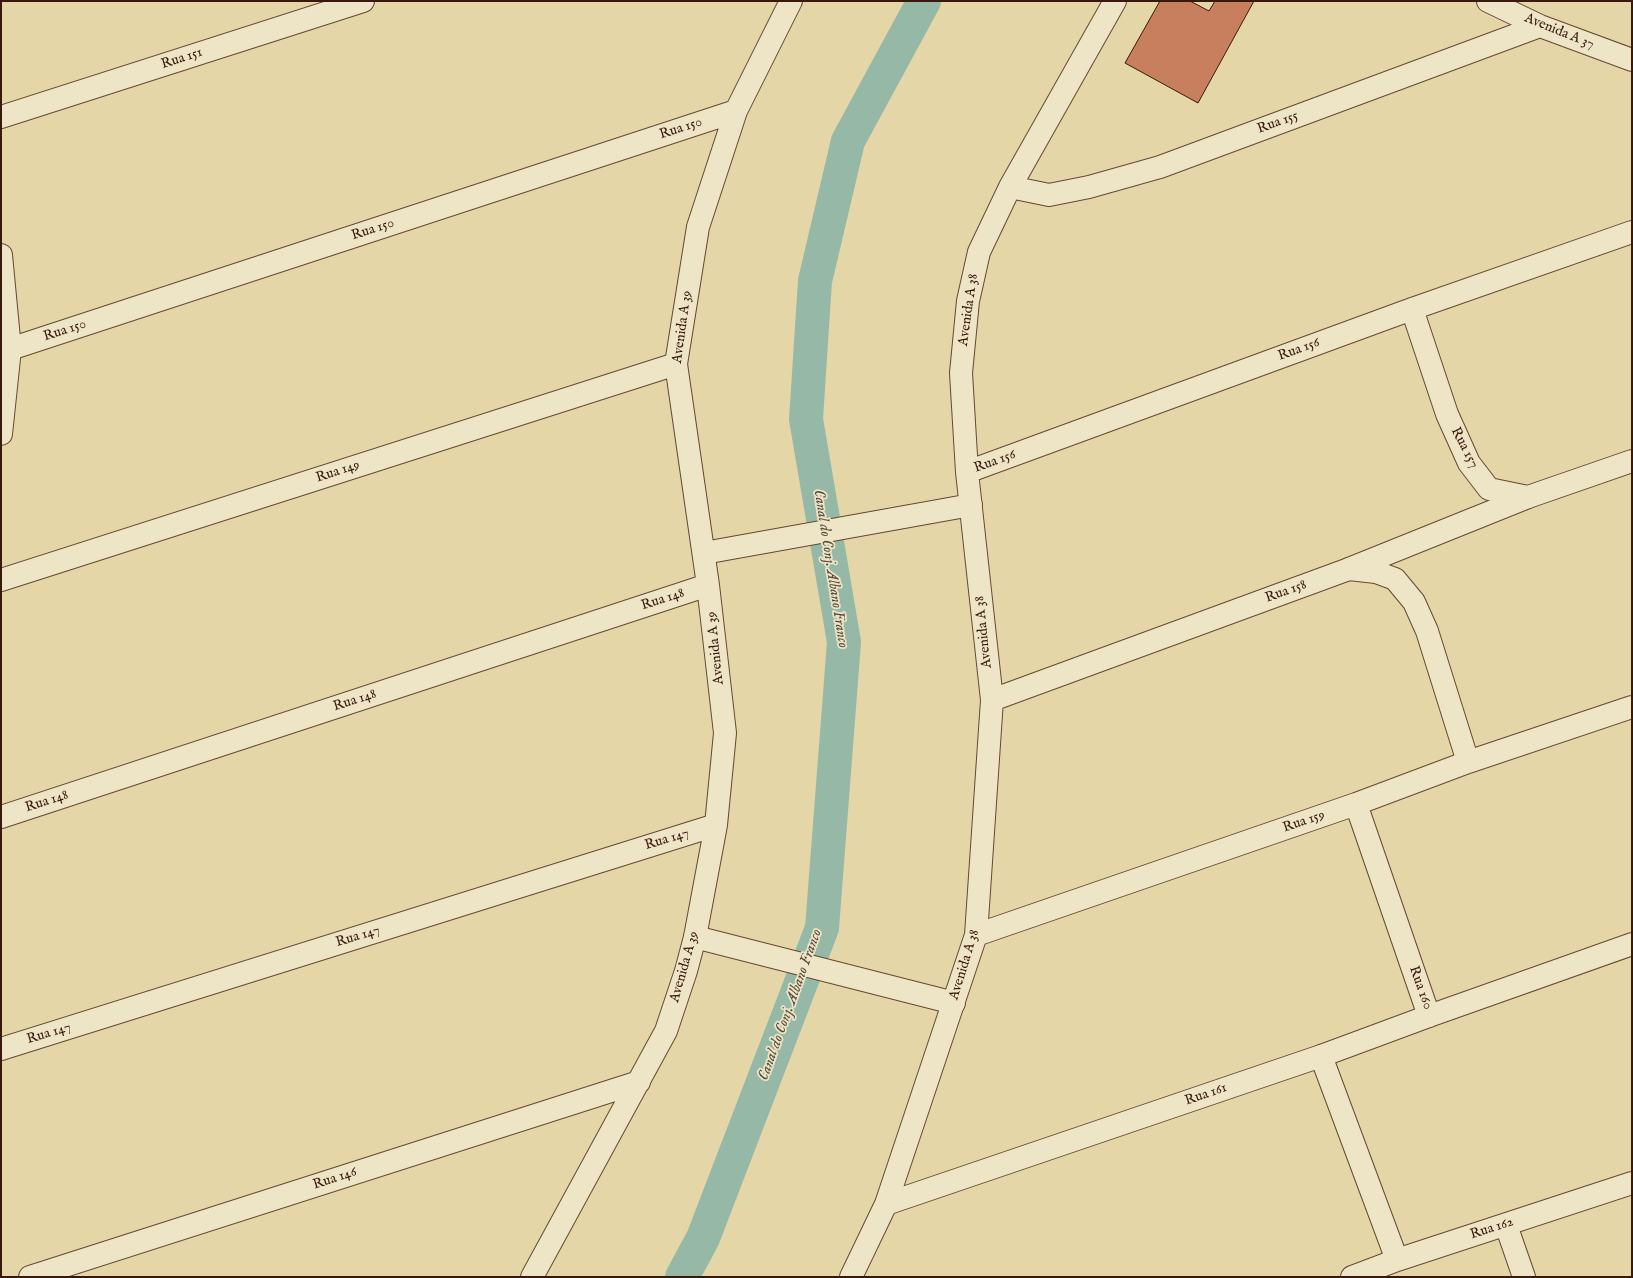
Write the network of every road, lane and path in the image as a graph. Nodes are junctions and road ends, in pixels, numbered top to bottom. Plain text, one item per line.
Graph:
1 (363, 1) edge
2 (791, 1) edge
3 (1115, 1) edge
4 (1488, 1) edge
5 (1540, 26) junction
6 (1632, 60) edge
7 (736, 111) junction
8 (1, 116) edge
9 (1010, 187) junction
10 (1632, 232) edge
11 (1, 255) edge
12 (1412, 309) junction
13 (10, 349) junction
14 (676, 364) junction
15 (1, 434) edge
16 (1632, 461) edge
17 (967, 472) junction
18 (1528, 497) junction
19 (971, 505) junction
20 (704, 553) junction
21 (1350, 569) junction
22 (1, 580) edge
23 (708, 585) junction
24 (992, 700) junction
25 (1632, 707) edge
26 (1468, 762) junction
27 (1356, 804) junction
28 (1, 817) edge
29 (716, 824) junction
30 (976, 935) junction
31 (695, 937) junction
32 (1632, 944) edge
33 (954, 1003) junction
34 (1429, 1016) junction
35 (1, 1049) edge
36 (1321, 1056) junction
37 (639, 1082) junction
38 (1632, 1183) edge
39 (886, 1204) junction
40 (1506, 1225) junction
41 (1397, 1260) junction
42 (30, 1277) edge
43 (532, 1277) edge
44 (851, 1277) edge
45 (1352, 1277) edge
46 (1524, 1277) edge

1 - 8 street, Rua 151
2 - 7 street, Avenida A 39
3 - 9 street, Avenida A 38
4 - 5 street, Avenida A 37
5 - 6 street, Avenida A 37
5 - 9 street, Rua 155
7 - 13 street, Rua 150
7 - 14 street, Avenida A 39
9 - 17 street, Avenida A 38
10 - 12 street, Rua 156
11 - 13 street
12 - 17 street, Rua 156
12 - 18 street, Rua 157
13 - 15 street
14 - 20 street, Avenida A 39
14 - 22 street, Rua 149
16 - 18 street
17 - 19 street, Avenida A 38
18 - 21 street
19 - 20 street
19 - 24 street, Avenida A 38
20 - 23 street, Avenida A 39
21 - 24 street, Rua 158
21 - 26 street, Rua 158
23 - 28 street, Rua 148
23 - 29 street, Avenida A 39
24 - 30 street, Avenida A 38
25 - 26 street, Rua 159
26 - 27 street, Rua 159
27 - 30 street, Rua 159
27 - 34 street, Rua 160
29 - 31 street, Avenida A 39
29 - 35 street, Rua 147
30 - 33 street, Avenida A 38
31 - 33 street
31 - 37 street, Avenida A 39
32 - 34 street, Rua 160
33 - 39 street, Avenida A 38
34 - 36 street, Rua 161
36 - 39 street, Rua 161
36 - 41 street
37 - 42 street, Rua 146
37 - 43 street, Avenida A 39
38 - 40 street, Rua 162
39 - 44 street, Avenida A 38
40 - 41 street, Rua 162
40 - 46 street
41 - 45 street, Rua 162

